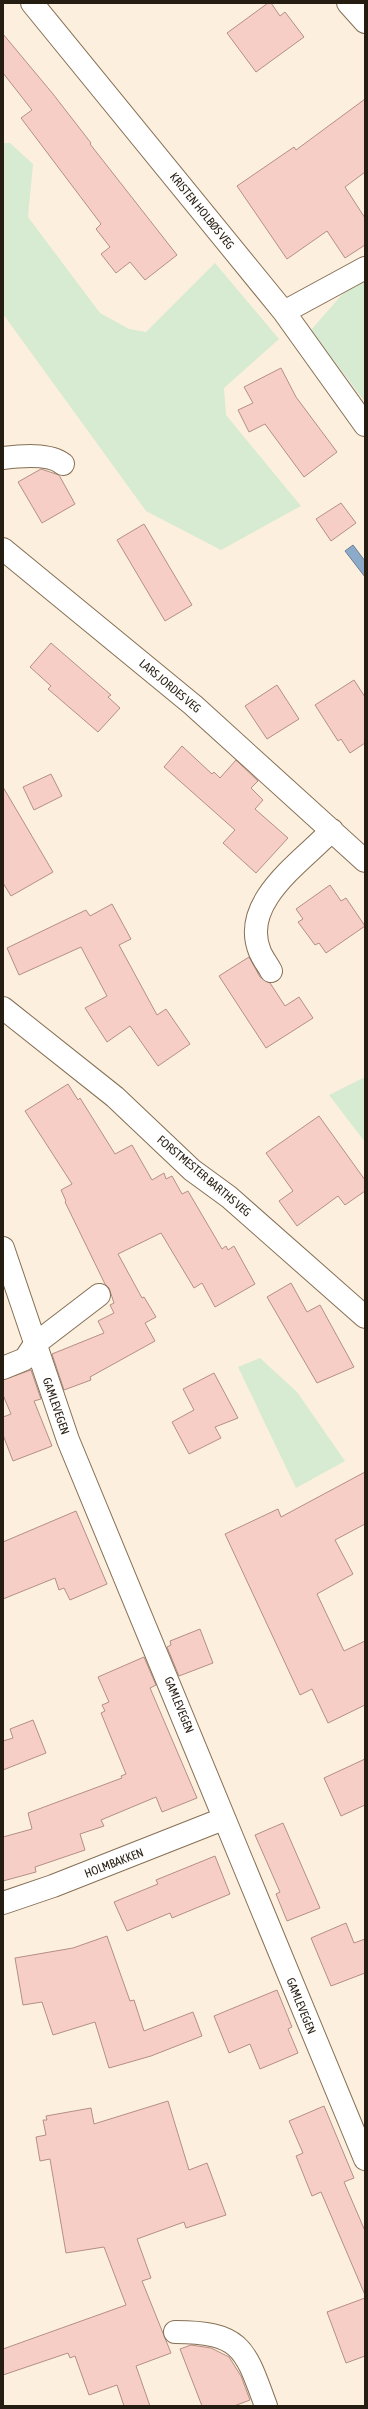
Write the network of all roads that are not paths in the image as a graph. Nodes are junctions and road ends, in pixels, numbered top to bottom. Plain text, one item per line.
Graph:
1 (32, 3) edge
2 (348, 3) edge
3 (365, 22) edge
4 (365, 268) edge
5 (284, 312) junction
6 (365, 424) edge
7 (3, 458) edge
8 (63, 464) dead end
9 (3, 549) edge
10 (332, 830) junction
11 (365, 861) edge
12 (271, 971) dead end
13 (3, 1008) edge
14 (3, 1248) edge
15 (99, 1295) dead end
16 (365, 1317) edge
17 (35, 1344) junction
18 (3, 1368) edge
19 (223, 1819) junction
20 (3, 1903) edge
21 (365, 2159) edge
22 (175, 2332) dead end
23 (266, 2406) edge

1 - 5 street, KRISTEN HOLBØS VEG
2 - 3 street
4 - 5 street
5 - 6 street, KRISTEN HOLBØS VEG
7 - 8 street
9 - 10 street, LARS JORDES VEG
10 - 11 street, LARS JORDES VEG
10 - 12 street
13 - 16 street, FORSTMESTER BARTHS VEG
14 - 17 street, GAMLEVEGEN
15 - 17 street
17 - 18 street
17 - 19 street, GAMLEVEGEN
19 - 20 street, HOLMBAKKEN
19 - 21 street, GAMLEVEGEN
22 - 23 street

